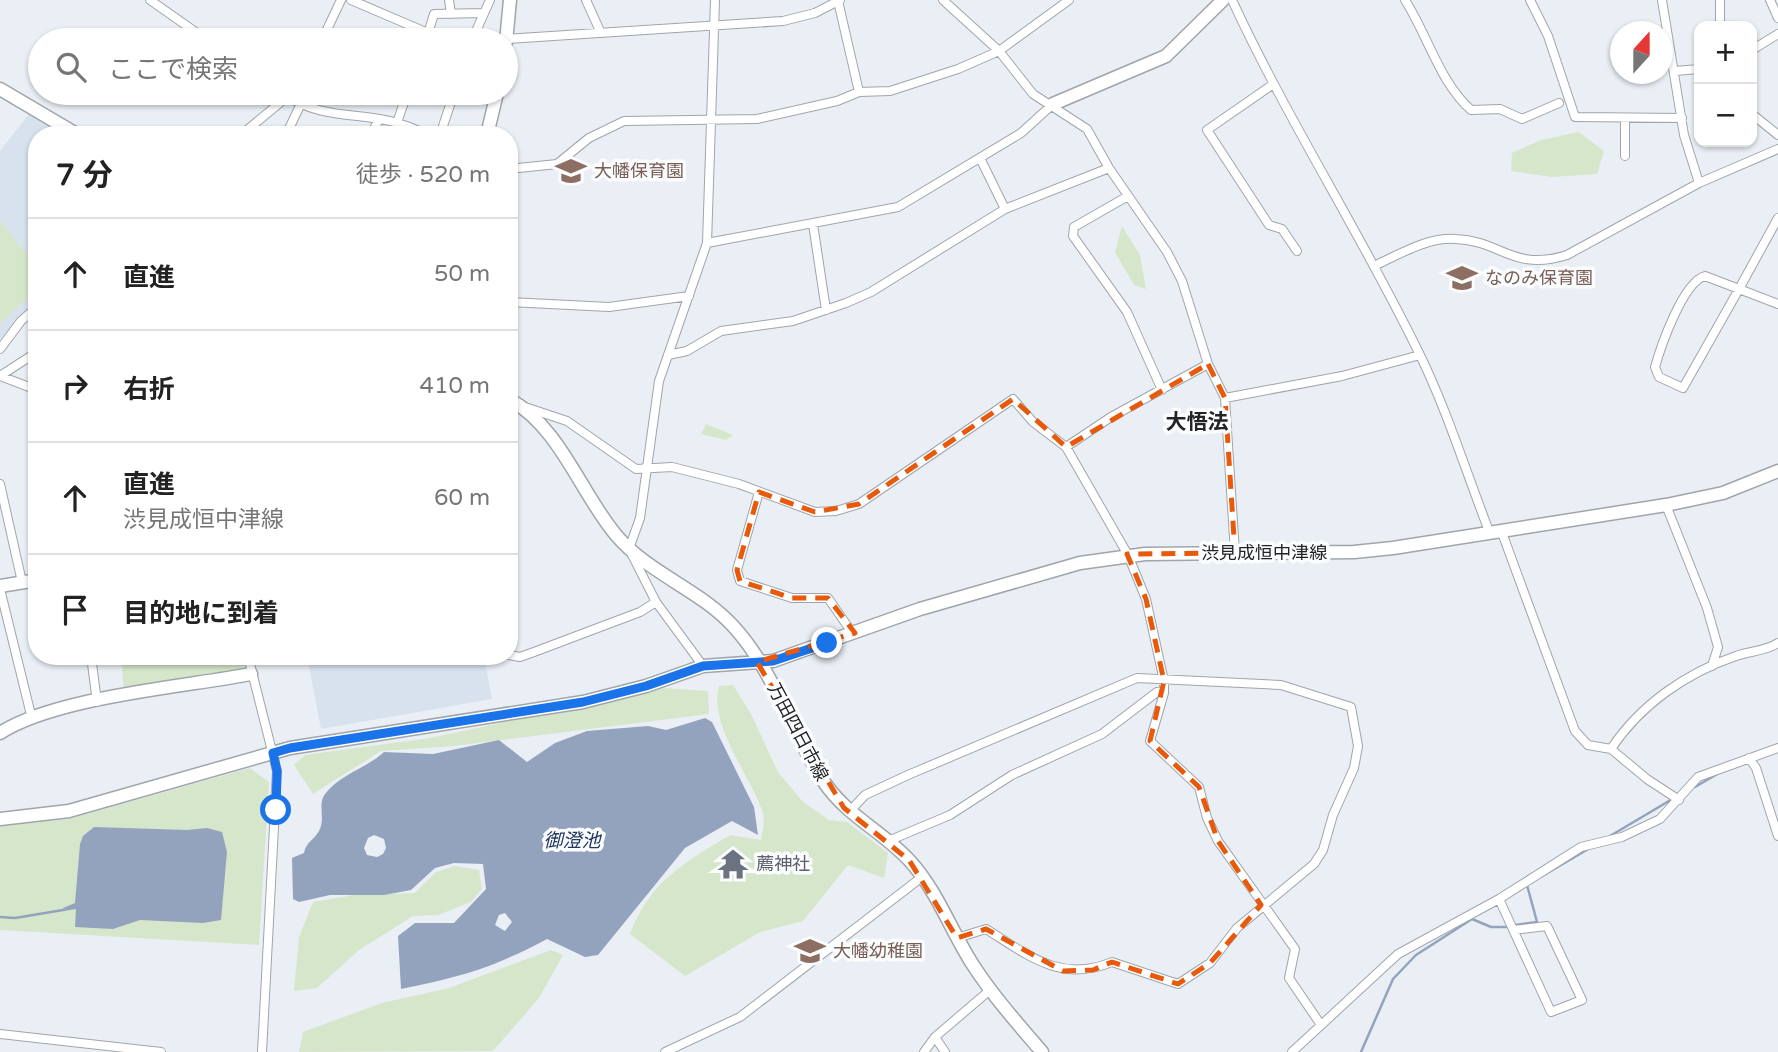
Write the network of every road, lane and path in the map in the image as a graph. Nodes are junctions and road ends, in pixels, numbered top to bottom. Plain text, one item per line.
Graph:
1 (150, 0) edge
2 (341, 0) edge
3 (351, 0) edge
4 (449, 0) edge
5 (491, 0) edge
6 (510, 0) edge
7 (586, 0) edge
8 (715, 0) edge
9 (839, 0) edge
10 (1069, 0) edge
11 (1223, 0) edge
12 (1232, 0) edge
13 (1405, 0) edge
14 (1530, 0) edge
15 (1662, 0) edge
16 (1720, 0) edge
17 (1770, 0) edge
18 (947, 1) edge
19 (484, 13) junction
20 (451, 14) junction
21 (1778, 18) edge
22 (1720, 21) edge
23 (715, 27) junction
24 (189, 28) edge
25 (328, 28) edge
26 (409, 28) edge
27 (430, 28) edge
28 (477, 28) edge
29 (507, 28) edge
30 (600, 31) junction
31 (1778, 34) edge
32 (518, 40) edge
33 (1757, 47) edge
34 (999, 51) junction
35 (1694, 69) edge
36 (1675, 71) junction
37 (1272, 85) junction
38 (0, 89) edge
39 (859, 92) junction
40 (1559, 103) dead end
41 (1054, 104) junction
42 (273, 105) edge
43 (403, 105) edge
44 (450, 105) edge
45 (494, 105) edge
46 (303, 106) joint
47 (710, 118) junction
48 (1682, 118) junction
49 (1757, 118) edge
50 (379, 120) junction
51 (1625, 120) junction
52 (397, 123) junction
53 (63, 126) edge
54 (251, 126) edge
55 (291, 126) edge
56 (375, 126) edge
57 (405, 126) edge
58 (443, 126) edge
59 (489, 126) edge
60 (1778, 135) edge
61 (1778, 149) edge
62 (1625, 156) dead end
63 (980, 158) junction
64 (518, 168) edge
65 (1109, 168) junction
66 (1699, 183) junction
67 (1128, 197) junction
68 (1005, 209) junction
69 (1778, 218) edge
70 (813, 223) junction
71 (707, 243) junction
72 (1297, 251) dead end
73 (1374, 266) junction
74 (1740, 289) junction
75 (689, 296) junction
76 (518, 302) edge
77 (1778, 304) edge
78 (826, 310) junction
79 (28, 315) edge
80 (0, 349) edge
81 (668, 355) junction
82 (1420, 355) junction
83 (28, 360) edge
84 (1208, 364) junction
85 (0, 376) edge
86 (28, 387) edge
87 (1163, 390) junction
88 (1225, 398) junction
89 (518, 404) edge
90 (525, 407) junction
91 (1066, 447) junction
92 (649, 470) junction
93 (1778, 471) edge
94 (0, 484) edge
95 (759, 492) junction
96 (1, 497) edge
97 (1666, 505) junction
98 (1495, 531) junction
99 (629, 549) junction
100 (1236, 554) junction
101 (1128, 555) junction
102 (28, 582) edge
103 (22, 583) junction
104 (0, 588) edge
105 (656, 602) junction
106 (853, 634) junction
107 (1778, 643) edge
108 (518, 657) edge
109 (758, 662) junction
110 (92, 665) edge
111 (250, 665) edge
112 (703, 666) junction
113 (1712, 666) junction
114 (251, 674) junction
115 (1164, 681) junction
116 (1164, 691) junction
117 (97, 702) junction
118 (32, 719) junction
119 (0, 733) edge
120 (1778, 748) edge
121 (1611, 749) junction
122 (273, 753) junction
123 (1749, 758) junction
124 (1679, 800) junction
125 (849, 812) junction
126 (0, 819) edge
127 (1778, 836) edge
128 (888, 841) junction
129 (922, 877) junction
130 (1499, 899) junction
131 (1261, 905) junction
132 (1514, 930) junction
133 (957, 938) junction
134 (990, 990) junction
135 (1321, 1025) junction
136 (0, 1034) edge
137 (934, 1037) junction
138 (153, 1052) edge
139 (161, 1052) edge
140 (262, 1052) edge
141 (665, 1052) edge
142 (924, 1052) edge
143 (945, 1052) edge
144 (1042, 1052) edge
145 (1292, 1052) edge

1 - 24 street
2 - 25 street
3 - 26 street
4 - 20 street
5 - 19 street
6 - 29 main road
7 - 30 street
8 - 23 street
9 - 23 street
9 - 39 street
10 - 34 street
11 - 41 main road
12 - 37 street
13 - 40 street
14 - 51 street
15 - 36 street
16 - 22 street
17 - 21 street
18 - 34 street
19 - 20 street
19 - 28 street
20 - 27 street
23 - 30 street
23 - 47 street
30 - 32 street
31 - 33 street
34 - 39 street
34 - 41 street
35 - 36 street
36 - 48 street
37 - 72 street
37 - 73 street
38 - 53 main road
39 - 47 street
41 - 63 street
41 - 65 street
42 - 54 street
43 - 52 street
44 - 58 street
45 - 59 main road
46 - 50 street
46 - 55 street
47 - 64 street
47 - 71 street
48 - 51 street
48 - 66 street
49 - 60 street
50 - 52 street
50 - 56 street
51 - 62 street
52 - 57 street
61 - 66 street
63 - 68 street
63 - 70 street
65 - 67 street
65 - 68 street
66 - 73 street
67 - 84 street
67 - 87 street
68 - 78 street
69 - 74 street
70 - 71 street
70 - 78 street
71 - 75 street
73 - 82 street
74 - 74 street
74 - 77 street
75 - 76 street
75 - 81 street
78 - 81 street
79 - 80 street
81 - 92 street
82 - 88 street
82 - 98 street
83 - 85 street
84 - 87 street
84 - 88 street
85 - 86 street
87 - 91 street
88 - 100 street
89 - 90 main road, 万田四日市線
90 - 92 street
90 - 99 main road, 万田四日市線
91 - 95 street
91 - 101 street
92 - 95 street
92 - 99 street
93 - 97 main road, 渋見成恒中津線
94 - 96 street
95 - 106 street
96 - 103 street
97 - 98 main road, 渋見成恒中津線
97 - 113 street
98 - 100 main road, 渋見成恒中津線
98 - 121 street
99 - 105 street
99 - 109 main road, 万田四日市線
100 - 101 main road, 渋見成恒中津線
101 - 106 main road, 渋見成恒中津線
101 - 115 street
102 - 103 main road
103 - 104 main road
104 - 118 street
105 - 108 street
105 - 112 street
106 - 109 main road, 渋見成恒中津線
107 - 113 street
109 - 112 main road, 渋見成恒中津線
109 - 125 main road, 万田四日市線
110 - 117 street
111 - 114 street
112 - 122 main road, 渋見成恒中津線
113 - 121 street
114 - 117 main road
114 - 122 street
115 - 116 street
115 - 125 street
115 - 131 street
116 - 128 street
116 - 131 street
117 - 118 main road
118 - 119 main road
120 - 123 street
121 - 124 street
122 - 126 main road, 渋見成恒中津線
122 - 140 street
123 - 124 street
123 - 127 street
124 - 130 street
125 - 128 main road, 万田四日市線
128 - 129 main road, 万田四日市線
129 - 133 main road, 万田四日市線
129 - 141 street
130 - 132 street
130 - 135 street
131 - 133 street
131 - 135 street
132 - 132 street
133 - 134 main road, 万田四日市線
134 - 137 street
134 - 144 main road, 万田四日市線
135 - 145 street
136 - 138 street
137 - 142 street
137 - 143 street
138 - 139 street

